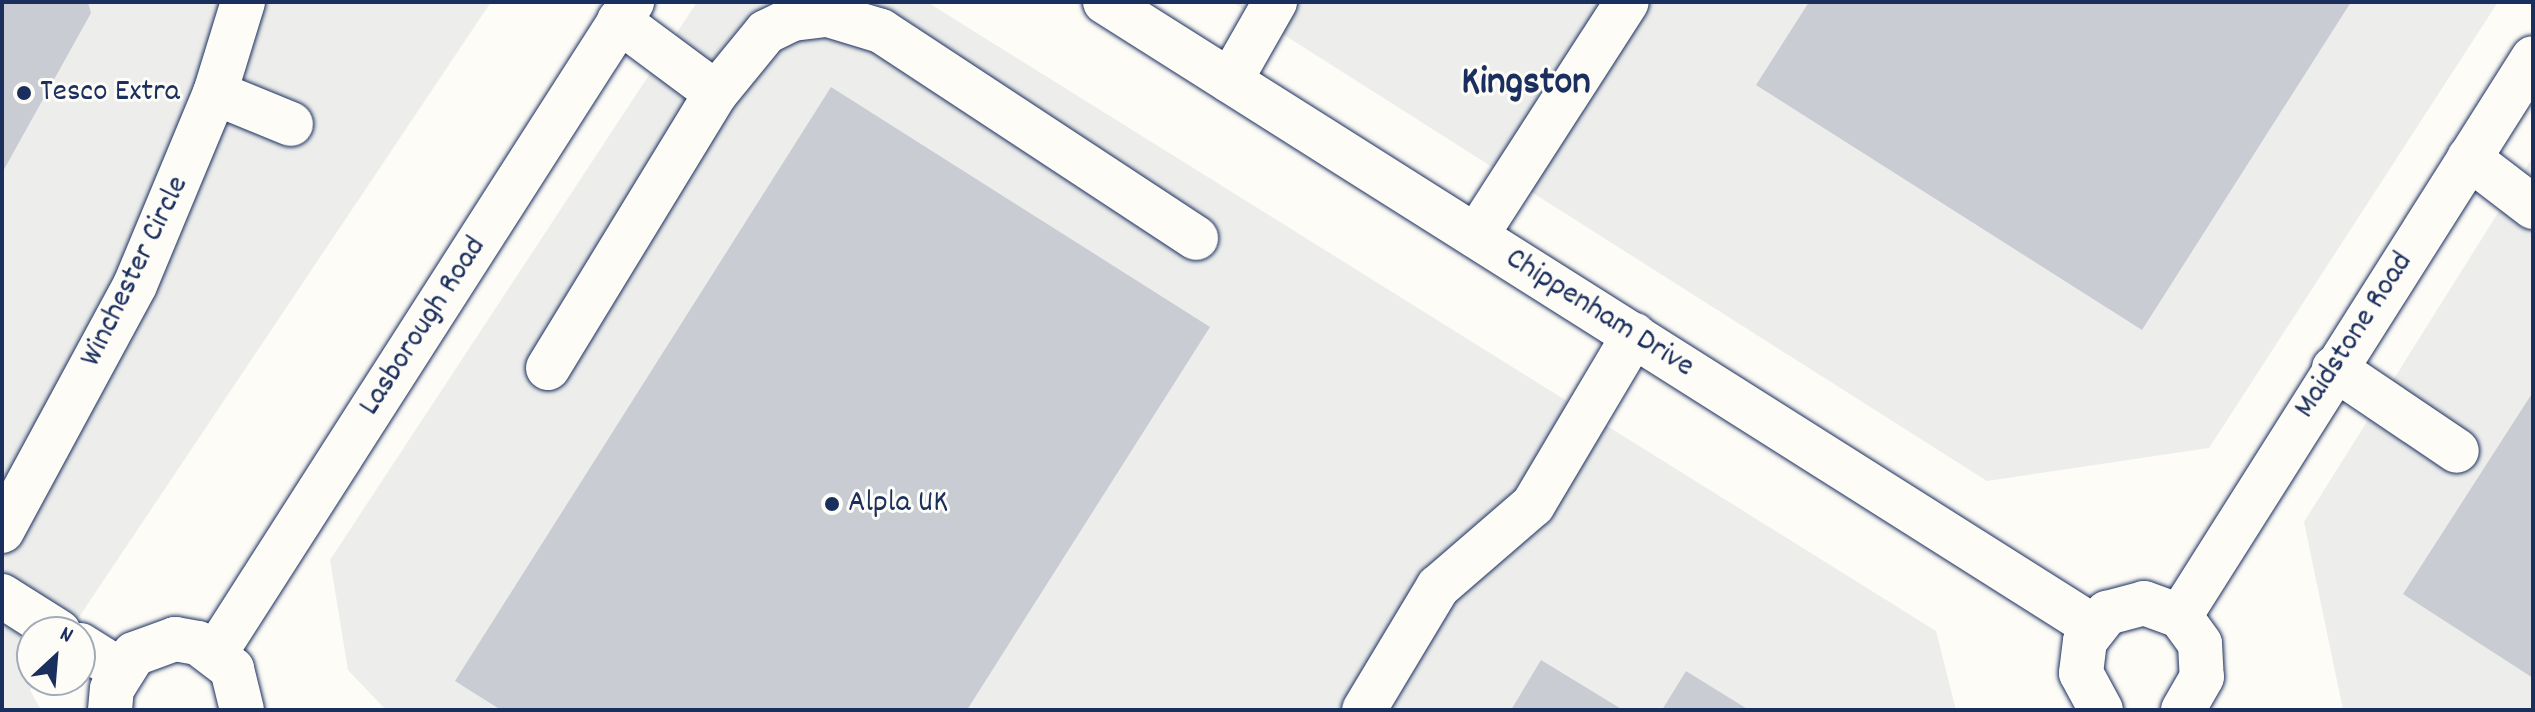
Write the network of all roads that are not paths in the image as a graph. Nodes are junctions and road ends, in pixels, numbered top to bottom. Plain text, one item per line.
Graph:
1 (243, 2) edge
2 (1105, 2) edge
3 (1275, 2) edge
4 (1627, 2) edge
5 (625, 12) edge
6 (2533, 58) edge
7 (1230, 81) junction
8 (215, 93) junction
9 (716, 93) junction
10 (291, 124) dead end
11 (2469, 158) junction
12 (2533, 207) edge
13 (1476, 236) junction
14 (1196, 238) dead end
15 (1634, 335) junction
16 (548, 368) dead end
17 (2334, 368) junction
18 (2457, 451) dead end
19 (2, 531) edge
20 (2, 596) edge
21 (34, 616) edge
22 (2180, 616) junction
23 (2093, 626) junction
24 (216, 652) junction
25 (96, 666) edge
26 (115, 690) edge
27 (2201, 704) edge
28 (242, 710) edge
29 (1364, 710) edge
30 (2101, 710) edge

1 - 8 street, Winchester Circle
2 - 7 street, Chippenham Drive
3 - 7 street
4 - 13 street
5 - 9 street
5 - 24 street, Lasborough Road
6 - 11 street, Maidstone Road
7 - 13 street, Chippenham Drive
8 - 10 street
8 - 19 street, Winchester Circle
9 - 14 street
9 - 16 street
11 - 12 street
11 - 17 street, Maidstone Road
13 - 15 street, Chippenham Drive
15 - 23 street, Chippenham Drive
15 - 29 street
17 - 18 street
17 - 22 street, Maidstone Road
20 - 21 street
22 - 23 street
22 - 27 street
23 - 30 street
24 - 26 street
24 - 28 street
25 - 26 street

